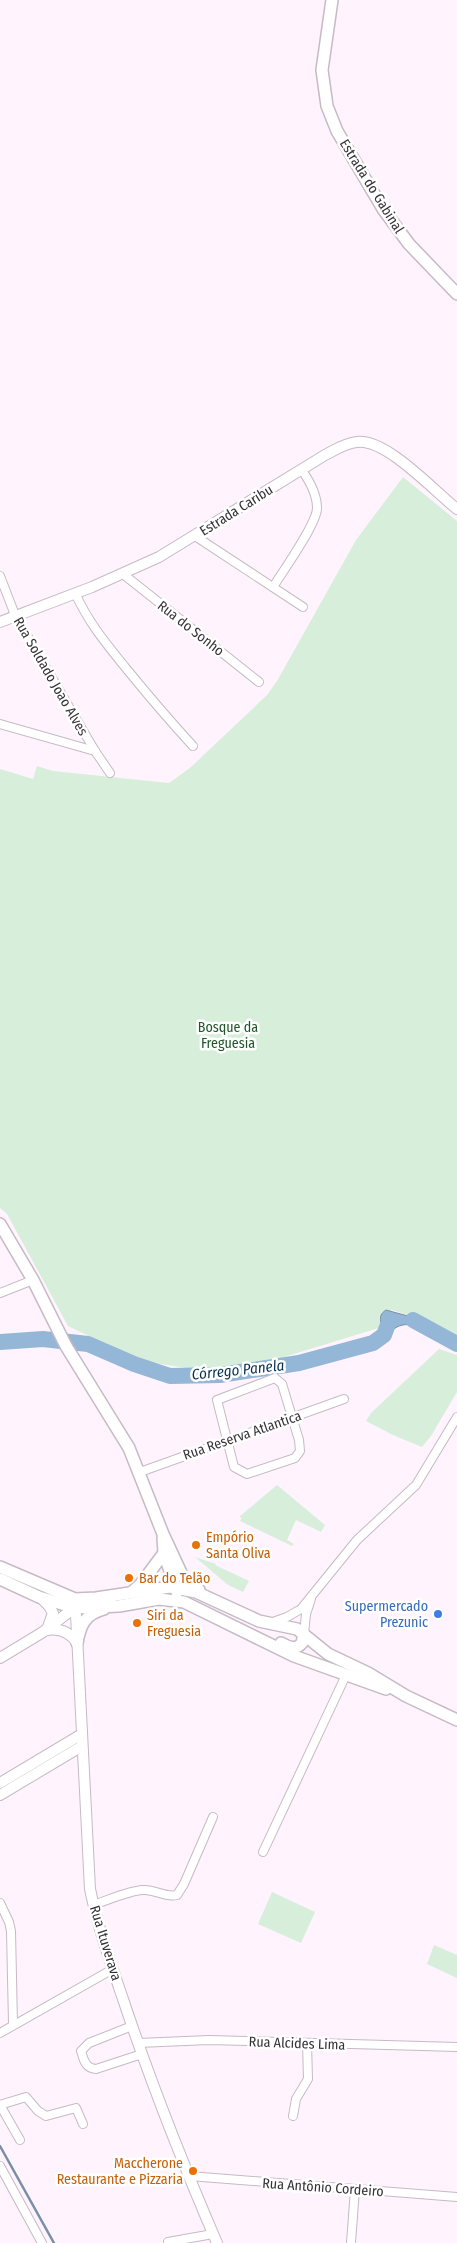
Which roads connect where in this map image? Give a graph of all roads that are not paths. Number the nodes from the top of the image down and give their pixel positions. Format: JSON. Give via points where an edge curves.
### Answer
{"nodes":[{"id":1,"x":332,"y":0,"type":"edge"},
{"id":2,"x":457,"y":294,"type":"edge"},
{"id":3,"x":301,"y":468,"type":"junction"},
{"id":4,"x":457,"y":509,"type":"edge"},
{"id":5,"x":195,"y":536,"type":"junction"},
{"id":6,"x":123,"y":574,"type":"junction"},
{"id":7,"x":0,"y":576,"type":"edge"},
{"id":8,"x":273,"y":587,"type":"junction"},
{"id":9,"x":75,"y":593,"type":"junction"},
{"id":10,"x":303,"y":607,"type":"dead end"},
{"id":11,"x":15,"y":615,"type":"junction"},
{"id":12,"x":0,"y":622,"type":"edge"},
{"id":13,"x":258,"y":682,"type":"dead end"},
{"id":14,"x":0,"y":724,"type":"edge"},
{"id":15,"x":193,"y":746,"type":"dead end"},
{"id":16,"x":95,"y":751,"type":"junction"},
{"id":17,"x":110,"y":773,"type":"dead end"},
{"id":18,"x":0,"y":1224,"type":"edge"},
{"id":19,"x":33,"y":1280,"type":"junction"},
{"id":20,"x":0,"y":1293,"type":"edge"},
{"id":21,"x":344,"y":1399,"type":"dead end"},
{"id":22,"x":293,"y":1417,"type":"junction"},
{"id":23,"x":457,"y":1417,"type":"edge"},
{"id":24,"x":448,"y":1431,"type":"junction"},
{"id":25,"x":457,"y":1435,"type":"edge"},
{"id":26,"x":226,"y":1440,"type":"junction"},
{"id":27,"x":140,"y":1472,"type":"junction"},
{"id":28,"x":163,"y":1534,"type":"junction"},
{"id":29,"x":164,"y":1553,"type":"junction"},
{"id":30,"x":0,"y":1567,"type":"edge"},
{"id":31,"x":0,"y":1579,"type":"edge"},
{"id":32,"x":175,"y":1587,"type":"junction"},
{"id":33,"x":131,"y":1593,"type":"junction"},
{"id":34,"x":312,"y":1595,"type":"junction"},
{"id":35,"x":39,"y":1597,"type":"junction"},
{"id":36,"x":208,"y":1597,"type":"junction"},
{"id":37,"x":71,"y":1603,"type":"junction"},
{"id":38,"x":190,"y":1604,"type":"junction"},
{"id":39,"x":119,"y":1606,"type":"junction"},
{"id":40,"x":265,"y":1623,"type":"junction"},
{"id":41,"x":44,"y":1632,"type":"junction"},
{"id":42,"x":304,"y":1634,"type":"junction"},
{"id":43,"x":253,"y":1636,"type":"junction"},
{"id":44,"x":77,"y":1643,"type":"junction"},
{"id":45,"x":0,"y":1658,"type":"edge"},
{"id":46,"x":346,"y":1675,"type":"junction"},
{"id":47,"x":406,"y":1696,"type":"junction"},
{"id":48,"x":457,"y":1720,"type":"edge"},
{"id":49,"x":82,"y":1734,"type":"junction"},
{"id":50,"x":82,"y":1746,"type":"junction"},
{"id":51,"x":0,"y":1783,"type":"edge"},
{"id":52,"x":0,"y":1795,"type":"edge"},
{"id":53,"x":213,"y":1817,"type":"dead end"},
{"id":54,"x":263,"y":1852,"type":"dead end"},
{"id":55,"x":0,"y":1904,"type":"edge"},
{"id":56,"x":94,"y":1905,"type":"junction"},
{"id":57,"x":113,"y":1969,"type":"junction"},
{"id":58,"x":13,"y":2024,"type":"junction"},
{"id":59,"x":132,"y":2026,"type":"junction"},
{"id":60,"x":0,"y":2033,"type":"edge"},
{"id":61,"x":138,"y":2043,"type":"junction"},
{"id":62,"x":307,"y":2043,"type":"junction"},
{"id":63,"x":457,"y":2047,"type":"edge"},
{"id":64,"x":142,"y":2054,"type":"junction"},
{"id":65,"x":0,"y":2105,"type":"edge"},
{"id":66,"x":293,"y":2116,"type":"dead end"},
{"id":67,"x":83,"y":2124,"type":"dead end"},
{"id":68,"x":20,"y":2140,"type":"dead end"},
{"id":69,"x":0,"y":2168,"type":"edge"},
{"id":70,"x":188,"y":2176,"type":"junction"},
{"id":71,"x":355,"y":2189,"type":"junction"},
{"id":72,"x":457,"y":2197,"type":"edge"},
{"id":73,"x":215,"y":2239,"type":"edge"},
{"id":74,"x":168,"y":2242,"type":"edge"},
{"id":75,"x":42,"y":2243,"type":"edge"},
{"id":76,"x":351,"y":2243,"type":"edge"}],
"edges":[{"from":1,"to":2,"type":"main road","name":"Estrada do Gabinal","via":[[322,70],[327,106],[337,131],[383,209],[409,244]]},
{"from":3,"to":4,"type":"street","name":"Estrada Caribu","via":[[343,446],[358,441],[371,444],[400,460]]},
{"from":3,"to":5,"type":"street","name":"Estrada Caribu"},
{"from":3,"to":8,"type":"street","via":[[316,497],[317,510]]},
{"from":5,"to":6,"type":"street","name":"Estrada Caribu"},
{"from":5,"to":8,"type":"street"},
{"from":6,"to":9,"type":"street","name":"Estrada Caribu"},
{"from":6,"to":13,"type":"street","name":"Rua do Sonho"},
{"from":7,"to":11,"type":"street","name":"Rua Soldado Joao Alves"},
{"from":8,"to":10,"type":"street"},
{"from":9,"to":11,"type":"street","name":"Estrada Caribu"},
{"from":9,"to":15,"type":"street","via":[[96,631]]},
{"from":11,"to":12,"type":"street","name":"Estrada Caribu"},
{"from":11,"to":16,"type":"street","name":"Rua Soldado Joao Alves"},
{"from":14,"to":16,"type":"street"},
{"from":16,"to":17,"type":"street","name":"Rua Soldado Joao Alves"},
{"from":18,"to":19,"type":"main road"},
{"from":19,"to":20,"type":"street"},
{"from":19,"to":27,"type":"main road","via":[[57,1330],[130,1448]]},
{"from":21,"to":22,"type":"street","name":"Rua Reserva Atlantica"},
{"from":22,"to":26,"type":"street","name":"Rua Reserva Atlantica"},
{"from":22,"to":26,"type":"street","via":[[300,1451],[295,1458],[247,1474],[234,1467]]},
{"from":22,"to":26,"type":"street","via":[[282,1384],[275,1378],[219,1397]]},
{"from":23,"to":24,"type":"street"},
{"from":24,"to":25,"type":"street"},
{"from":24,"to":34,"type":"street","via":[[416,1486],[357,1540]]},
{"from":26,"to":27,"type":"street","name":"Rua Reserva Atlantica"},
{"from":27,"to":28,"type":"main road"},
{"from":28,"to":29,"type":"main road"},
{"from":28,"to":36,"type":"main road","via":[[183,1577]]},
{"from":29,"to":32,"type":"main road"},
{"from":29,"to":33,"type":"main road"},
{"from":30,"to":37,"type":"main road"},
{"from":31,"to":35,"type":"main road"},
{"from":32,"to":33,"type":"main road"},
{"from":32,"to":36,"type":"main road"},
{"from":32,"to":38,"type":"main road","via":[[180,1597]]},
{"from":33,"to":37,"type":"main road"},
{"from":34,"to":40,"type":"street","via":[[293,1614]]},
{"from":34,"to":42,"type":"street"},
{"from":35,"to":37,"type":"main road"},
{"from":35,"to":41,"type":"street","via":[[53,1614]]},
{"from":36,"to":40,"type":"main road"},
{"from":37,"to":39,"type":"main road"},
{"from":37,"to":41,"type":"street"},
{"from":37,"to":44,"type":"street","name":"Rua Ituverava"},
{"from":38,"to":39,"type":"main road","via":[[159,1600]]},
{"from":38,"to":43,"type":"main road"},
{"from":39,"to":44,"type":"main road","via":[[96,1611],[87,1617],[79,1628]]},
{"from":40,"to":42,"type":"main road","via":[[292,1627]]},
{"from":41,"to":44,"type":"street","via":[[64,1631]]},
{"from":41,"to":45,"type":"street"},
{"from":42,"to":43,"type":"main road","via":[[302,1643],[293,1648],[268,1637]]},
{"from":42,"to":47,"type":"main road","via":[[328,1654]]},
{"from":43,"to":46,"type":"main road","via":[[294,1656]]},
{"from":44,"to":49,"type":"street","name":"Rua Ituverava"},
{"from":46,"to":47,"type":"main road"},
{"from":46,"to":54,"type":"street"},
{"from":47,"to":48,"type":"main road"},
{"from":49,"to":50,"type":"street","name":"Rua Ituverava"},
{"from":49,"to":51,"type":"street"},
{"from":50,"to":52,"type":"street"},
{"from":50,"to":56,"type":"street","name":"Rua Ituverava","via":[[90,1889]]},
{"from":53,"to":56,"type":"street","via":[[177,1895],[171,1897],[139,1890]]},
{"from":55,"to":58,"type":"street","via":[[11,1931]]},
{"from":56,"to":57,"type":"street","name":"Rua Ituverava"},
{"from":57,"to":58,"type":"street"},
{"from":57,"to":59,"type":"street","name":"Rua Ituverava"},
{"from":58,"to":60,"type":"street"},
{"from":59,"to":61,"type":"street","name":"Rua Ituverava"},
{"from":59,"to":64,"type":"street","via":[[89,2043],[81,2051],[86,2066],[96,2069]]},
{"from":61,"to":62,"type":"street","name":"Rua Alcides Lima","via":[[209,2040]]},
{"from":61,"to":64,"type":"street","name":"Rua Ituverava"},
{"from":62,"to":63,"type":"street","name":"Rua Alcides Lima"},
{"from":62,"to":66,"type":"street","via":[[308,2079],[298,2093]]},
{"from":64,"to":70,"type":"street","name":"Rua Ituverava"},
{"from":65,"to":67,"type":"street","via":[[26,2096],[46,2116],[76,2108]]},
{"from":65,"to":68,"type":"street"},
{"from":69,"to":75,"type":"street"},
{"from":70,"to":71,"type":"street","name":"Rua Antônio Cordeiro"},
{"from":70,"to":73,"type":"street","name":"Rua Ituverava"},
{"from":71,"to":72,"type":"street","name":"Rua Antônio Cordeiro"},
{"from":71,"to":76,"type":"street"},
{"from":73,"to":74,"type":"street"}]}
